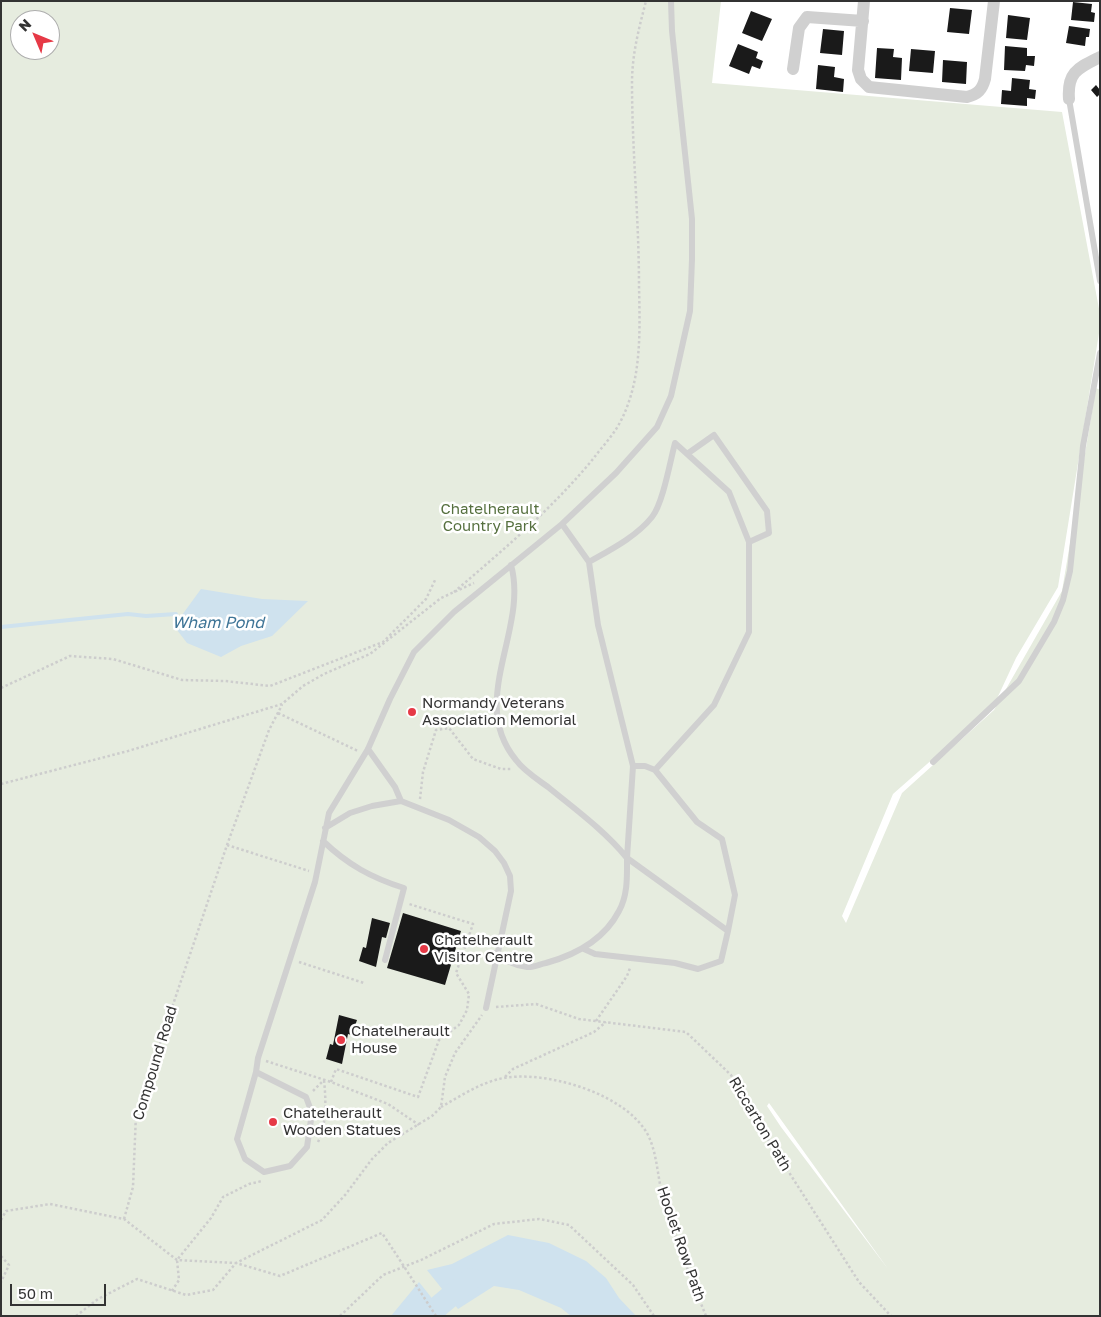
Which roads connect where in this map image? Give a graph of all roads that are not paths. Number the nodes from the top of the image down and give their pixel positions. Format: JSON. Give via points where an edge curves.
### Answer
{"nodes":[{"id":1,"x":671,"y":1,"type":"edge"},
{"id":2,"x":864,"y":1,"type":"edge"},
{"id":3,"x":994,"y":1,"type":"edge"},
{"id":4,"x":863,"y":21,"type":"junction"},
{"id":5,"x":1100,"y":57,"type":"edge"},
{"id":6,"x":794,"y":69,"type":"dead end"},
{"id":7,"x":1069,"y":100,"type":"joint"},
{"id":8,"x":1100,"y":281,"type":"edge"},
{"id":9,"x":1100,"y":353,"type":"edge"},
{"id":10,"x":687,"y":454,"type":"junction"},
{"id":11,"x":562,"y":524,"type":"junction"},
{"id":12,"x":749,"y":542,"type":"junction"},
{"id":13,"x":588,"y":562,"type":"junction"},
{"id":14,"x":511,"y":565,"type":"junction"},
{"id":15,"x":368,"y":750,"type":"junction"},
{"id":16,"x":933,"y":762,"type":"dead end"},
{"id":17,"x":633,"y":766,"type":"junction"},
{"id":18,"x":655,"y":770,"type":"junction"},
{"id":19,"x":401,"y":801,"type":"junction"},
{"id":20,"x":325,"y":828,"type":"junction"},
{"id":21,"x":323,"y":841,"type":"junction"},
{"id":22,"x":627,"y":858,"type":"junction"},
{"id":23,"x":728,"y":931,"type":"junction"},
{"id":24,"x":584,"y":949,"type":"junction"},
{"id":25,"x":496,"y":953,"type":"junction"},
{"id":26,"x":385,"y":960,"type":"dead end"},
{"id":27,"x":486,"y":1008,"type":"road end"},
{"id":28,"x":256,"y":1072,"type":"junction"}],
"edges":[{"from":1,"to":11,"type":"lane","via":[[692,219],[690,311],[681,357],[671,396],[657,427],[616,473]]},
{"from":2,"to":4,"type":"street"},
{"from":3,"to":4,"type":"street","via":[[986,80],[976,95],[967,97],[869,87],[858,70]]},
{"from":4,"to":6,"type":"street","via":[[808,17],[799,28]]},
{"from":5,"to":7,"type":"street","via":[[1072,75],[1068,86]]},
{"from":7,"to":8,"type":"lane"},
{"from":9,"to":16,"type":"lane","via":[[1083,446],[1070,571],[1063,600],[1019,682]]},
{"from":10,"to":12,"type":"lane","via":[[729,492]]},
{"from":10,"to":12,"type":"lane","via":[[714,435],[767,511],[769,533]]},
{"from":10,"to":13,"type":"lane","via":[[674,443],[653,516],[626,540]]},
{"from":11,"to":13,"type":"lane"},
{"from":11,"to":14,"type":"lane"},
{"from":12,"to":18,"type":"lane","via":[[749,632],[714,705]]},
{"from":13,"to":17,"type":"lane","via":[[598,626]]},
{"from":14,"to":15,"type":"lane","via":[[454,612],[414,652]]},
{"from":14,"to":22,"type":"lane","via":[[515,579],[514,598],[497,682],[497,718],[504,741],[516,761],[611,838]]},
{"from":15,"to":19,"type":"lane","via":[[396,787]]},
{"from":15,"to":20,"type":"lane","via":[[329,813]]},
{"from":17,"to":18,"type":"lane"},
{"from":17,"to":22,"type":"lane"},
{"from":18,"to":23,"type":"lane","via":[[697,822],[722,839],[735,895]]},
{"from":19,"to":20,"type":"lane","via":[[350,813]]},
{"from":19,"to":25,"type":"lane","via":[[462,826],[495,851],[504,863],[510,876],[511,891]]},
{"from":20,"to":21,"type":"lane"},
{"from":21,"to":26,"type":"lane","via":[[342,860],[376,879],[404,888]]},
{"from":21,"to":28,"type":"lane","via":[[315,882]]},
{"from":22,"to":23,"type":"lane"},
{"from":22,"to":24,"type":"lane","via":[[626,889],[619,911]]},
{"from":23,"to":24,"type":"lane","via":[[721,961],[698,969],[595,954]]},
{"from":24,"to":25,"type":"lane","via":[[529,968],[510,963]]},
{"from":25,"to":27,"type":"lane"},
{"from":28,"to":28,"type":"lane","via":[[237,1139],[245,1160],[264,1172],[290,1166],[307,1147],[312,1113],[306,1098]]}]}
